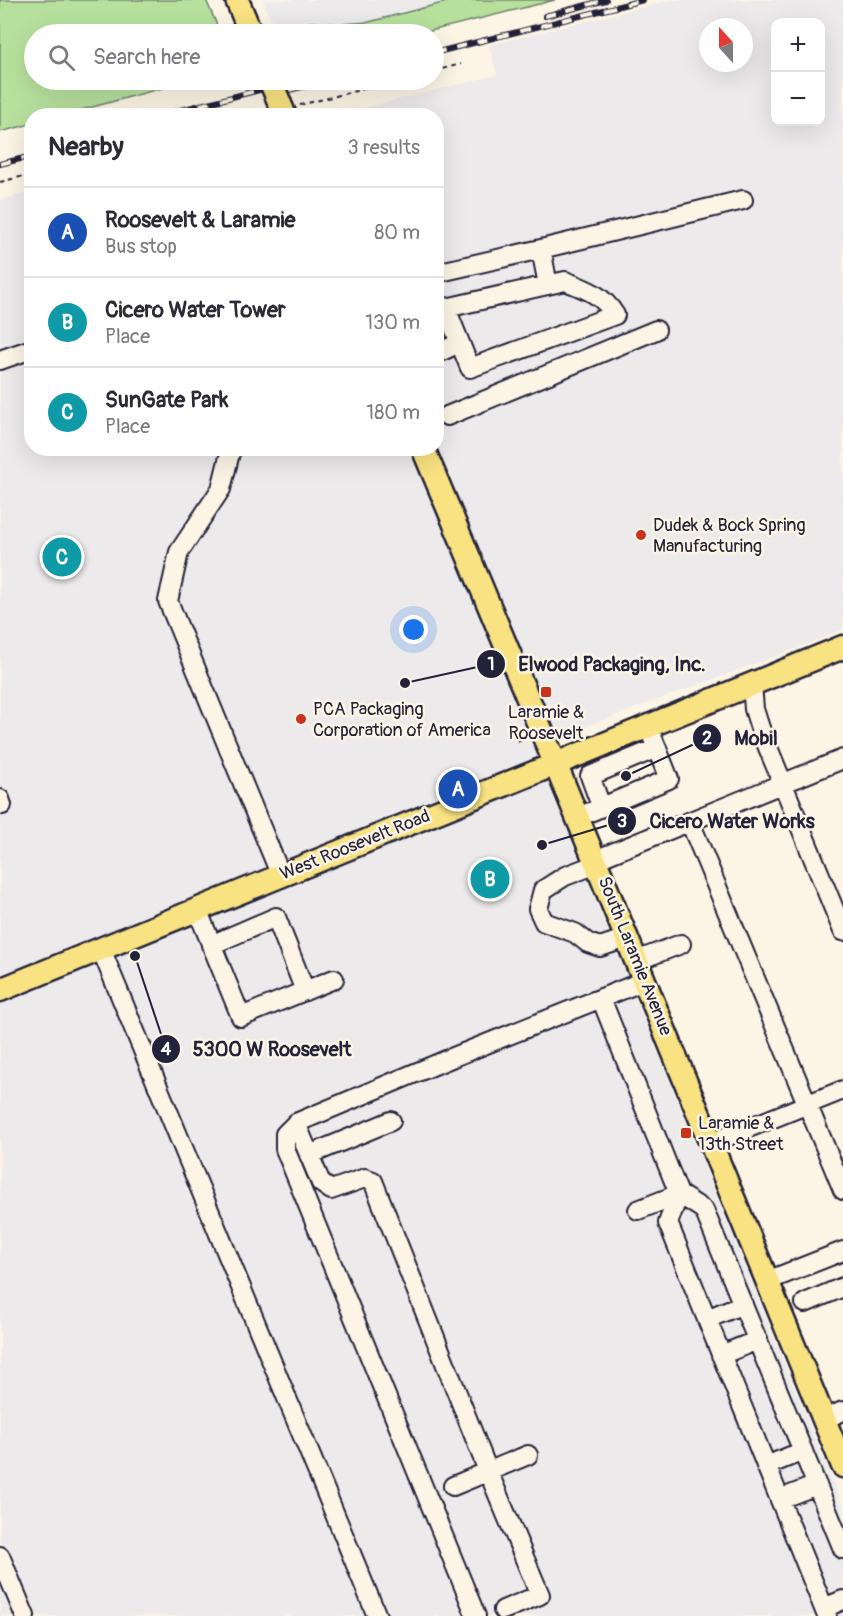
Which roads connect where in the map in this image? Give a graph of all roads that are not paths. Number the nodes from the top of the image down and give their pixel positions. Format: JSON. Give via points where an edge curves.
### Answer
{"nodes":[{"id":1,"x":237,"y":0,"type":"edge"},
{"id":2,"x":247,"y":24,"type":"edge"},
{"id":3,"x":275,"y":90,"type":"edge"},
{"id":4,"x":283,"y":108,"type":"edge"},
{"id":5,"x":743,"y":200,"type":"dead end"},
{"id":6,"x":541,"y":249,"type":"junction"},
{"id":7,"x":444,"y":271,"type":"edge"},
{"id":8,"x":548,"y":285,"type":"junction"},
{"id":9,"x":656,"y":330,"type":"dead end"},
{"id":10,"x":459,"y":343,"type":"junction"},
{"id":11,"x":444,"y":350,"type":"edge"},
{"id":12,"x":24,"y":352,"type":"edge"},
{"id":13,"x":0,"y":360,"type":"edge"},
{"id":14,"x":447,"y":416,"type":"dead end"},
{"id":15,"x":229,"y":456,"type":"edge"},
{"id":16,"x":426,"y":456,"type":"edge"},
{"id":17,"x":843,"y":647,"type":"edge"},
{"id":18,"x":752,"y":684,"type":"junction"},
{"id":19,"x":648,"y":726,"type":"junction"},
{"id":20,"x":657,"y":748,"type":"junction"},
{"id":21,"x":843,"y":759,"type":"edge"},
{"id":22,"x":555,"y":763,"type":"junction"},
{"id":23,"x":783,"y":784,"type":"junction"},
{"id":24,"x":601,"y":807,"type":"junction"},
{"id":25,"x":578,"y":817,"type":"junction"},
{"id":26,"x":690,"y":822,"type":"junction"},
{"id":27,"x":596,"y":862,"type":"junction"},
{"id":28,"x":281,"y":876,"type":"junction"},
{"id":29,"x":197,"y":909,"type":"junction"},
{"id":30,"x":843,"y":931,"type":"edge"},
{"id":31,"x":627,"y":938,"type":"junction"},
{"id":32,"x":681,"y":944,"type":"dead end"},
{"id":33,"x":211,"y":945,"type":"junction"},
{"id":34,"x":101,"y":949,"type":"junction"},
{"id":35,"x":640,"y":971,"type":"junction"},
{"id":36,"x":334,"y":980,"type":"dead end"},
{"id":37,"x":0,"y":990,"type":"edge"},
{"id":38,"x":305,"y":991,"type":"junction"},
{"id":39,"x":601,"y":998,"type":"junction"},
{"id":40,"x":843,"y":1090,"type":"edge"},
{"id":41,"x":808,"y":1104,"type":"junction"},
{"id":42,"x":391,"y":1121,"type":"dead end"},
{"id":43,"x":296,"y":1124,"type":"junction"},
{"id":44,"x":711,"y":1143,"type":"junction"},
{"id":45,"x":309,"y":1155,"type":"junction"},
{"id":46,"x":843,"y":1190,"type":"edge"},
{"id":47,"x":679,"y":1194,"type":"junction"},
{"id":48,"x":638,"y":1210,"type":"dead end"},
{"id":49,"x":843,"y":1251,"type":"edge"},
{"id":50,"x":767,"y":1281,"type":"junction"},
{"id":51,"x":843,"y":1287,"type":"edge"},
{"id":52,"x":805,"y":1303,"type":"dead end"},
{"id":53,"x":743,"y":1304,"type":"junction"},
{"id":54,"x":707,"y":1319,"type":"junction"},
{"id":55,"x":758,"y":1340,"type":"junction"},
{"id":56,"x":721,"y":1355,"type":"junction"},
{"id":57,"x":834,"y":1415,"type":"edge"},
{"id":58,"x":803,"y":1450,"type":"junction"},
{"id":59,"x":528,"y":1455,"type":"dead end"},
{"id":60,"x":766,"y":1466,"type":"junction"},
{"id":61,"x":843,"y":1466,"type":"edge"},
{"id":62,"x":488,"y":1471,"type":"junction"},
{"id":63,"x":817,"y":1485,"type":"junction"},
{"id":64,"x":453,"y":1486,"type":"dead end"},
{"id":65,"x":780,"y":1499,"type":"junction"},
{"id":66,"x":843,"y":1549,"type":"edge"},
{"id":67,"x":0,"y":1556,"type":"edge"},
{"id":68,"x":843,"y":1600,"type":"edge"},
{"id":69,"x":503,"y":1610,"type":"dead end"},
{"id":70,"x":825,"y":1612,"type":"edge"},
{"id":71,"x":24,"y":1616,"type":"edge"},
{"id":72,"x":377,"y":1616,"type":"edge"},
{"id":73,"x":476,"y":1616,"type":"edge"}],
"edges":[{"from":1,"to":2,"type":"main road"},
{"from":3,"to":4,"type":"main road","bridge":true},
{"from":5,"to":6,"type":"street"},
{"from":6,"to":7,"type":"street"},
{"from":6,"to":8,"type":"street"},
{"from":8,"to":10,"type":"street","via":[[446,308]]},
{"from":8,"to":10,"type":"street","via":[[565,281],[585,288],[608,303],[615,315],[471,368]]},
{"from":9,"to":14,"type":"street"},
{"from":10,"to":11,"type":"street"},
{"from":12,"to":13,"type":"street"},
{"from":15,"to":28,"type":"street","via":[[221,489],[179,552],[168,601]]},
{"from":16,"to":22,"type":"main road","name":"South Laramie Avenue"},
{"from":17,"to":18,"type":"main road","name":"West Roosevelt Road"},
{"from":18,"to":19,"type":"main road","name":"West Roosevelt Road"},
{"from":18,"to":23,"type":"street","via":[[754,709]]},
{"from":19,"to":20,"type":"street"},
{"from":19,"to":22,"type":"main road","name":"West Roosevelt Road"},
{"from":20,"to":24,"type":"street","via":[[590,776]]},
{"from":20,"to":24,"type":"street","via":[[669,779]]},
{"from":21,"to":23,"type":"street"},
{"from":22,"to":25,"type":"main road","name":"South Laramie Avenue"},
{"from":22,"to":28,"type":"main road","name":"West Roosevelt Road"},
{"from":23,"to":26,"type":"street"},
{"from":23,"to":30,"type":"street"},
{"from":24,"to":25,"type":"street"},
{"from":25,"to":27,"type":"main road","name":"South Laramie Avenue"},
{"from":26,"to":27,"type":"street"},
{"from":26,"to":41,"type":"street"},
{"from":27,"to":31,"type":"main road","name":"South Laramie Avenue"},
{"from":27,"to":31,"type":"street","via":[[543,890],[538,909],[544,922],[588,943],[600,946]]},
{"from":28,"to":29,"type":"main road","name":"West Roosevelt Road"},
{"from":29,"to":33,"type":"street"},
{"from":29,"to":34,"type":"main road","name":"West Roosevelt Road"},
{"from":31,"to":35,"type":"main road","name":"South Laramie Avenue"},
{"from":32,"to":35,"type":"street"},
{"from":33,"to":38,"type":"street","via":[[241,1017]]},
{"from":33,"to":38,"type":"street","via":[[276,917]]},
{"from":34,"to":37,"type":"main road","name":"West Roosevelt Road"},
{"from":34,"to":72,"type":"street"},
{"from":35,"to":39,"type":"street"},
{"from":35,"to":44,"type":"main road","name":"South Laramie Avenue"},
{"from":36,"to":38,"type":"street"},
{"from":39,"to":43,"type":"street"},
{"from":39,"to":47,"type":"street"},
{"from":40,"to":41,"type":"street"},
{"from":41,"to":44,"type":"street"},
{"from":41,"to":46,"type":"street"},
{"from":42,"to":45,"type":"street"},
{"from":43,"to":45,"type":"street"},
{"from":43,"to":73,"type":"street","via":[[285,1134],[285,1149]]},
{"from":44,"to":50,"type":"main road","name":"South Laramie Avenue"},
{"from":45,"to":62,"type":"street","via":[[321,1183],[331,1190],[365,1178],[373,1181]]},
{"from":47,"to":48,"type":"street"},
{"from":47,"to":53,"type":"street","via":[[704,1210]]},
{"from":47,"to":54,"type":"street","via":[[668,1223]]},
{"from":49,"to":50,"type":"street"},
{"from":50,"to":57,"type":"main road","name":"South Laramie Avenue"},
{"from":51,"to":52,"type":"street"},
{"from":53,"to":54,"type":"street"},
{"from":53,"to":55,"type":"street"},
{"from":54,"to":56,"type":"street"},
{"from":55,"to":56,"type":"street"},
{"from":55,"to":58,"type":"street"},
{"from":56,"to":60,"type":"street"},
{"from":57,"to":61,"type":"main road","name":"South Laramie Avenue"},
{"from":58,"to":60,"type":"street"},
{"from":58,"to":63,"type":"street"},
{"from":59,"to":62,"type":"street"},
{"from":60,"to":65,"type":"street"},
{"from":62,"to":64,"type":"street"},
{"from":62,"to":69,"type":"street","via":[[540,1595]]},
{"from":63,"to":65,"type":"street"},
{"from":63,"to":66,"type":"street"},
{"from":65,"to":70,"type":"street"},
{"from":67,"to":71,"type":"street"},
{"from":68,"to":70,"type":"street"}]}
